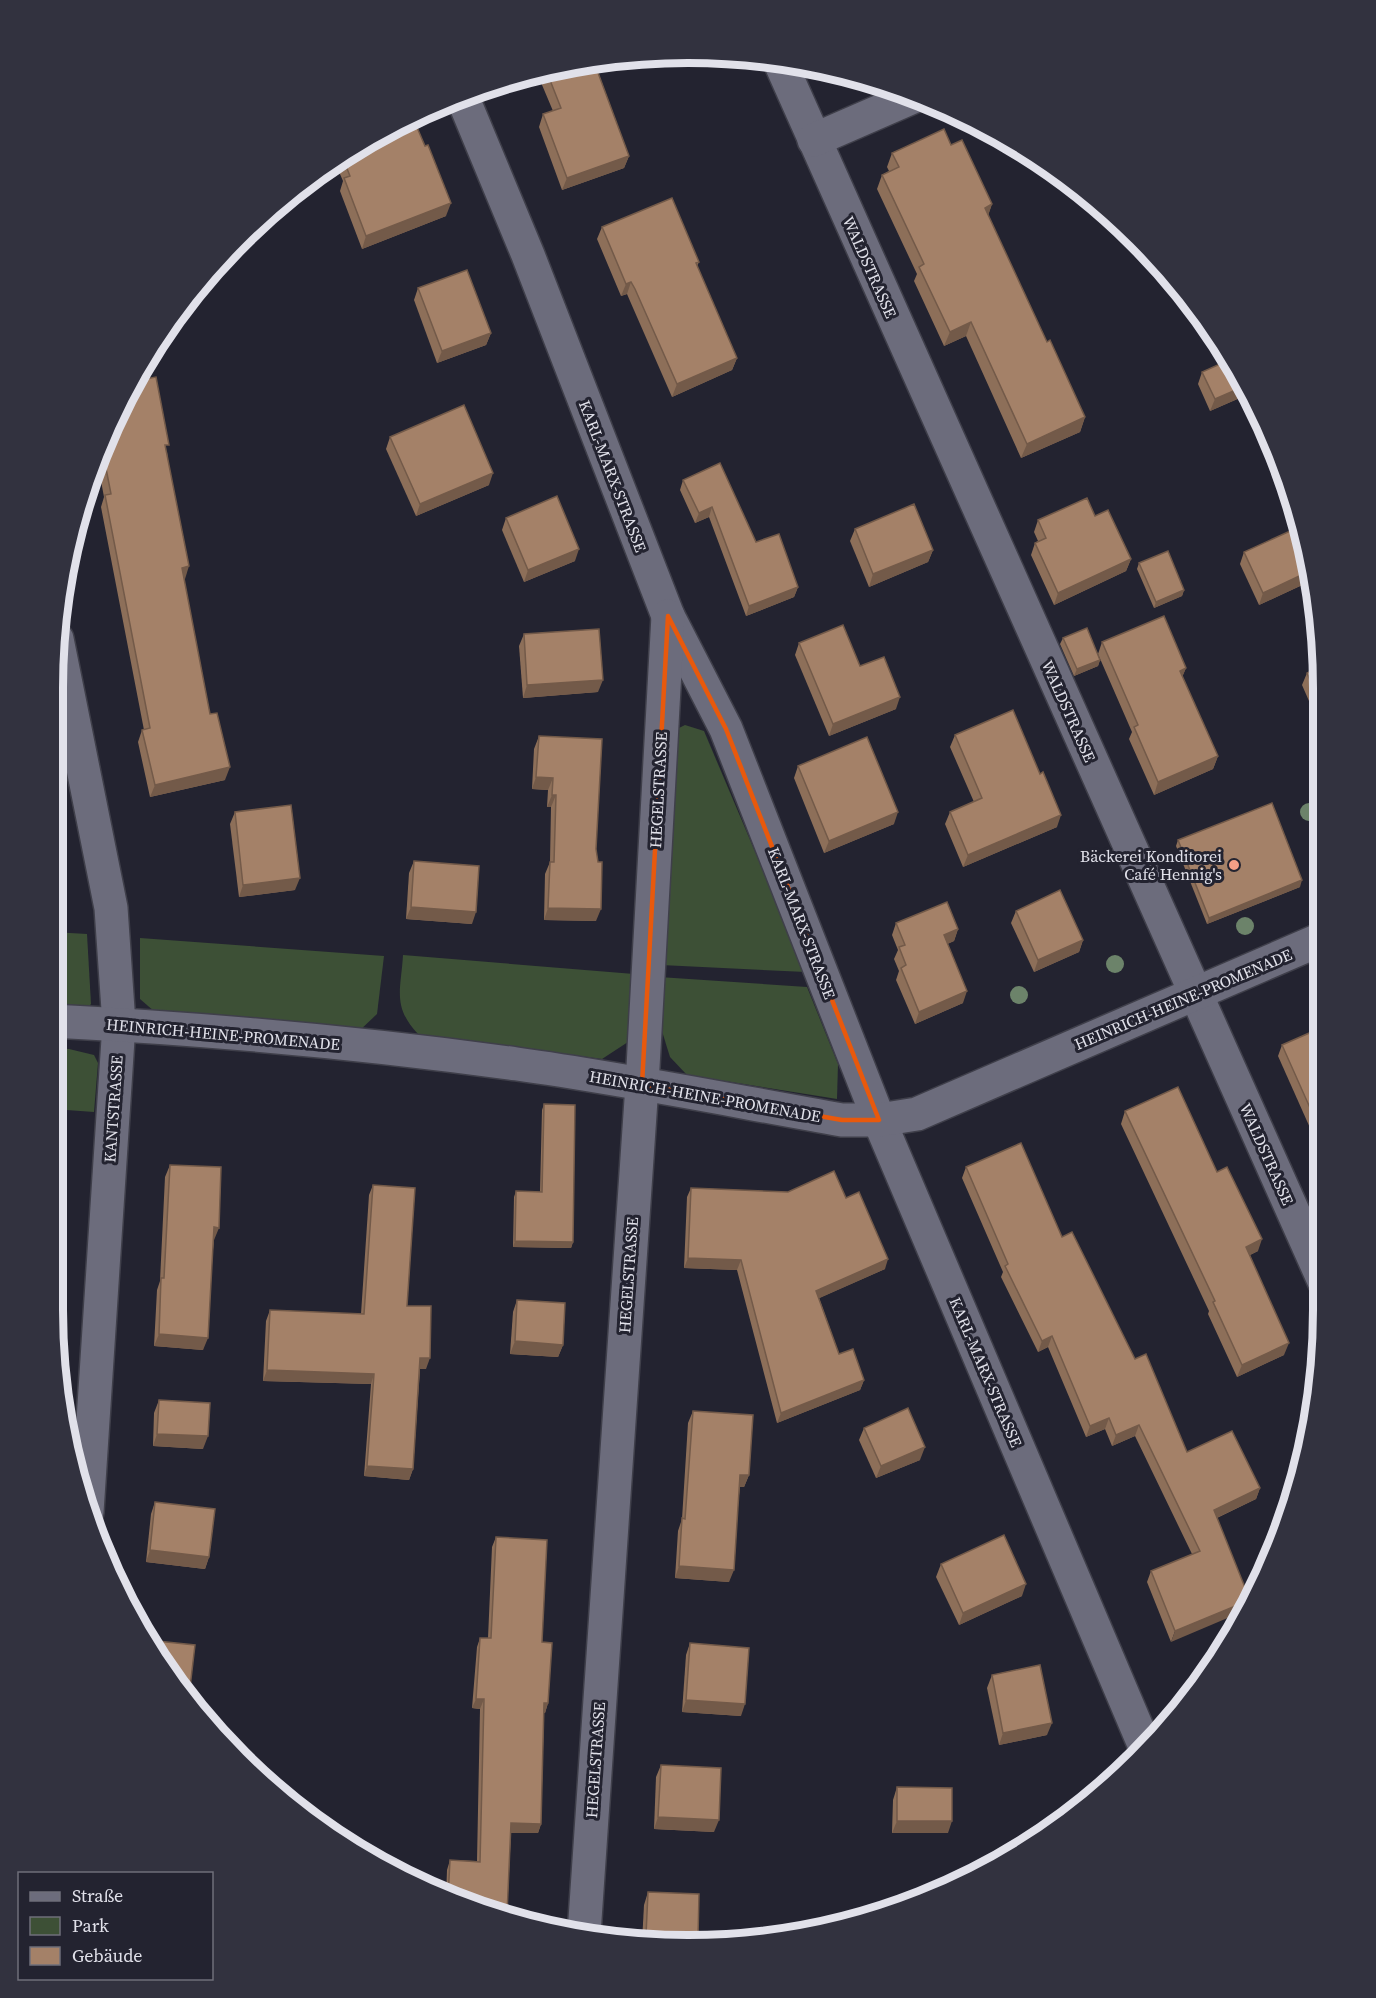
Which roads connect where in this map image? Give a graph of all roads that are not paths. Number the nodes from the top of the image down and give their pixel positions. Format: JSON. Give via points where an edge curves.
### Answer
{"nodes":[{"id":1,"x":784,"y":70,"type":"edge"},
{"id":2,"x":903,"y":101,"type":"edge"},
{"id":3,"x":465,"y":104,"type":"edge"},
{"id":4,"x":814,"y":140,"type":"junction"},
{"id":5,"x":668,"y":616,"type":"junction"},
{"id":6,"x":63,"y":671,"type":"edge"},
{"id":7,"x":1313,"y":942,"type":"edge"},
{"id":8,"x":1195,"y":994,"type":"junction"},
{"id":9,"x":63,"y":1021,"type":"edge"},
{"id":10,"x":119,"y":1024,"type":"junction"},
{"id":11,"x":642,"y":1084,"type":"junction"},
{"id":12,"x":879,"y":1120,"type":"junction"},
{"id":13,"x":1313,"y":1259,"type":"edge"},
{"id":14,"x":89,"y":1487,"type":"edge"},
{"id":15,"x":1142,"y":1739,"type":"edge"},
{"id":16,"x":585,"y":1926,"type":"edge"}],
"edges":[{"from":1,"to":4,"type":"street","name":"WALDSTRASSE"},
{"from":2,"to":4,"type":"street"},
{"from":3,"to":5,"type":"street","name":"KARL-MARX-STRASSE"},
{"from":4,"to":8,"type":"street","name":"WALDSTRASSE"},
{"from":5,"to":11,"type":"street","name":"HEGELSTRASSE"},
{"from":5,"to":12,"type":"street","name":"KARL-MARX-STRASSE","via":[[726,729]]},
{"from":6,"to":10,"type":"street","name":"KANTSTRASSE","via":[[111,908]]},
{"from":7,"to":8,"type":"street","name":"HEINRICH-HEINE-PROMENADE"},
{"from":8,"to":12,"type":"street","name":"HEINRICH-HEINE-PROMENADE","via":[[917,1114]]},
{"from":8,"to":13,"type":"street","name":"WALDSTRASSE"},
{"from":9,"to":10,"type":"street","name":"HEINRICH-HEINE-PROMENADE"},
{"from":10,"to":11,"type":"street","name":"HEINRICH-HEINE-PROMENADE","via":[[399,1050]]},
{"from":10,"to":14,"type":"street","name":"KANTSTRASSE"},
{"from":11,"to":12,"type":"street","name":"HEINRICH-HEINE-PROMENADE","via":[[842,1120]]},
{"from":11,"to":16,"type":"street","name":"HEGELSTRASSE"},
{"from":12,"to":15,"type":"street","name":"KARL-MARX-STRASSE"}]}
